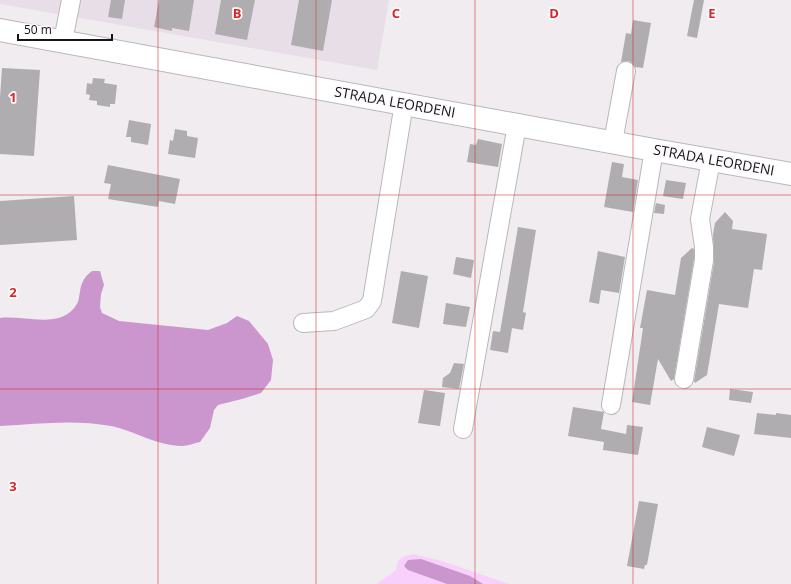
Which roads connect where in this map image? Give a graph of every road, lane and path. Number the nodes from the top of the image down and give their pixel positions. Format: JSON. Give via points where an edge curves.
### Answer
{"nodes":[{"id":1,"x":71,"y":0,"type":"edge"},
{"id":2,"x":0,"y":30,"type":"edge"},
{"id":3,"x":63,"y":41,"type":"junction"},
{"id":4,"x":626,"y":71,"type":"dead end"},
{"id":5,"x":404,"y":103,"type":"junction"},
{"id":6,"x":517,"y":125,"type":"junction"},
{"id":7,"x":613,"y":142,"type":"junction"},
{"id":8,"x":654,"y":150,"type":"junction"},
{"id":9,"x":711,"y":160,"type":"junction"},
{"id":10,"x":791,"y":174,"type":"edge"},
{"id":11,"x":304,"y":323,"type":"dead end"},
{"id":12,"x":684,"y":379,"type":"dead end"},
{"id":13,"x":610,"y":405,"type":"dead end"},
{"id":14,"x":463,"y":429,"type":"dead end"}],
"edges":[{"from":1,"to":3,"type":"street"},
{"from":2,"to":3,"type":"main road","name":"STRADA LEORDENI"},
{"from":3,"to":5,"type":"main road","name":"STRADA LEORDENI"},
{"from":4,"to":7,"type":"street"},
{"from":5,"to":6,"type":"main road","name":"STRADA LEORDENI"},
{"from":5,"to":11,"type":"street","via":[[372,301],[366,309],[334,321]]},
{"from":6,"to":7,"type":"main road","name":"STRADA LEORDENI"},
{"from":6,"to":14,"type":"street"},
{"from":7,"to":8,"type":"main road","name":"STRADA LEORDENI"},
{"from":8,"to":9,"type":"main road","name":"STRADA LEORDENI"},
{"from":8,"to":13,"type":"street"},
{"from":9,"to":10,"type":"main road","name":"STRADA LEORDENI"},
{"from":9,"to":12,"type":"street","via":[[700,219],[704,260]]}]}
